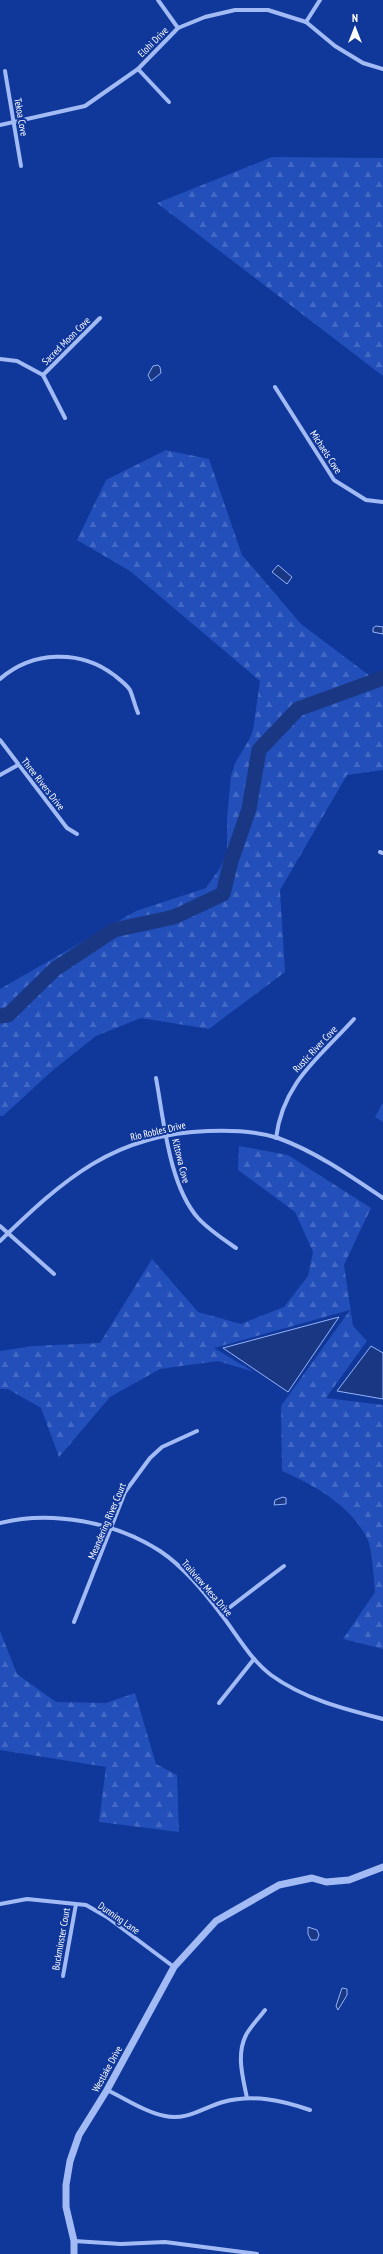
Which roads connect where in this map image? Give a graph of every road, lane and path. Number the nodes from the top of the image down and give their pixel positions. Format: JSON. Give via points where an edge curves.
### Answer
{"nodes":[{"id":1,"x":158,"y":0,"type":"edge"},
{"id":2,"x":320,"y":0,"type":"edge"},
{"id":3,"x":306,"y":22,"type":"junction"},
{"id":4,"x":178,"y":28,"type":"junction"},
{"id":5,"x":138,"y":69,"type":"junction"},
{"id":6,"x":383,"y":69,"type":"edge"},
{"id":7,"x":5,"y":71,"type":"dead end"},
{"id":8,"x":168,"y":102,"type":"dead end"},
{"id":9,"x":14,"y":122,"type":"junction"},
{"id":10,"x":0,"y":125,"type":"edge"},
{"id":11,"x":21,"y":166,"type":"dead end"},
{"id":12,"x":100,"y":318,"type":"dead end"},
{"id":13,"x":0,"y":359,"type":"edge"},
{"id":14,"x":43,"y":375,"type":"junction"},
{"id":15,"x":275,"y":387,"type":"dead end"},
{"id":16,"x":65,"y":418,"type":"dead end"},
{"id":17,"x":383,"y":502,"type":"edge"},
{"id":18,"x":0,"y":679,"type":"edge"},
{"id":19,"x":138,"y":714,"type":"dead end"},
{"id":20,"x":0,"y":740,"type":"edge"},
{"id":21,"x":18,"y":765,"type":"junction"},
{"id":22,"x":0,"y":775,"type":"edge"},
{"id":23,"x":77,"y":834,"type":"dead end"},
{"id":24,"x":354,"y":1019,"type":"dead end"},
{"id":25,"x":156,"y":1078,"type":"dead end"},
{"id":26,"x":167,"y":1135,"type":"junction"},
{"id":27,"x":276,"y":1138,"type":"junction"},
{"id":28,"x":383,"y":1198,"type":"edge"},
{"id":29,"x":0,"y":1226,"type":"edge"},
{"id":30,"x":9,"y":1233,"type":"junction"},
{"id":31,"x":0,"y":1241,"type":"edge"},
{"id":32,"x":236,"y":1248,"type":"dead end"},
{"id":33,"x":54,"y":1274,"type":"dead end"},
{"id":34,"x":197,"y":1431,"type":"dead end"},
{"id":35,"x":0,"y":1524,"type":"edge"},
{"id":36,"x":110,"y":1529,"type":"junction"},
{"id":37,"x":284,"y":1566,"type":"dead end"},
{"id":38,"x":221,"y":1614,"type":"junction"},
{"id":39,"x":74,"y":1622,"type":"dead end"},
{"id":40,"x":254,"y":1659,"type":"junction"},
{"id":41,"x":219,"y":1703,"type":"dead end"},
{"id":42,"x":383,"y":1719,"type":"edge"},
{"id":43,"x":383,"y":1867,"type":"edge"},
{"id":44,"x":0,"y":1904,"type":"edge"},
{"id":45,"x":76,"y":1904,"type":"junction"},
{"id":46,"x":174,"y":1967,"type":"junction"},
{"id":47,"x":63,"y":1976,"type":"dead end"},
{"id":48,"x":265,"y":2010,"type":"dead end"},
{"id":49,"x":107,"y":2090,"type":"junction"},
{"id":50,"x":247,"y":2098,"type":"junction"},
{"id":51,"x":310,"y":2110,"type":"dead end"},
{"id":52,"x":74,"y":2241,"type":"junction"},
{"id":53,"x":74,"y":2254,"type":"edge"},
{"id":54,"x":257,"y":2254,"type":"edge"}],
"edges":[{"from":1,"to":4,"type":"street"},
{"from":2,"to":3,"type":"street"},
{"from":3,"to":4,"type":"street","name":"Elohi Drive","via":[[268,10],[235,10],[205,17]]},
{"from":3,"to":6,"type":"street","name":"Elohi Drive","via":[[335,46],[362,63]]},
{"from":4,"to":5,"type":"street","name":"Elohi Drive"},
{"from":5,"to":8,"type":"street"},
{"from":5,"to":9,"type":"street","name":"Elohi Drive","via":[[84,106]]},
{"from":7,"to":9,"type":"street","name":"Tekoa Cove"},
{"from":9,"to":10,"type":"street","name":"Elohi Drive"},
{"from":9,"to":11,"type":"street","name":"Tekoa Cove"},
{"from":12,"to":14,"type":"street","name":"Sacred Moon Cove"},
{"from":13,"to":14,"type":"street","via":[[17,362]]},
{"from":14,"to":16,"type":"street"},
{"from":15,"to":17,"type":"street","name":"Michaels Cove","via":[[334,480],[366,500]]},
{"from":18,"to":19,"type":"street","via":[[22,664],[38,659],[74,657],[107,670],[117,678],[129,689]]},
{"from":20,"to":21,"type":"street","name":"Three Rivers Drive"},
{"from":21,"to":22,"type":"street"},
{"from":21,"to":23,"type":"street","name":"Three Rivers Drive","via":[[67,828]]},
{"from":24,"to":27,"type":"street","name":"Rustic River Cove","via":[[293,1085],[281,1110]]},
{"from":25,"to":26,"type":"street","name":"Kittowa Cove"},
{"from":26,"to":27,"type":"street","name":"Rio Robles Drive","via":[[221,1130],[249,1132]]},
{"from":26,"to":30,"type":"street","name":"Rio Robles Drive","via":[[123,1148],[83,1168],[51,1192]]},
{"from":26,"to":32,"type":"street","name":"Kittowa Cove","via":[[176,1178],[190,1207],[209,1228]]},
{"from":27,"to":28,"type":"street","name":"Rio Robles Drive","via":[[326,1161]]},
{"from":29,"to":30,"type":"street"},
{"from":30,"to":31,"type":"street","name":"Rio Robles Drive"},
{"from":30,"to":33,"type":"street"},
{"from":34,"to":36,"type":"street","name":"Meandering River Court","via":[[162,1447],[150,1458],[125,1492]]},
{"from":35,"to":36,"type":"street","name":"Trailview Mesa Drive","via":[[28,1518],[51,1517],[76,1520]]},
{"from":36,"to":38,"type":"street","name":"Trailview Mesa Drive","via":[[161,1551],[189,1576]]},
{"from":36,"to":39,"type":"street","name":"Meandering River Court"},
{"from":37,"to":38,"type":"street"},
{"from":38,"to":40,"type":"street","name":"Trailview Mesa Drive"},
{"from":40,"to":41,"type":"street"},
{"from":40,"to":42,"type":"street","name":"Trailview Mesa Drive","via":[[270,1675],[311,1697],[337,1708]]},
{"from":43,"to":46,"type":"street","name":"Westlake Drive","via":[[349,1880],[326,1882],[312,1878],[279,1885],[216,1921]]},
{"from":44,"to":45,"type":"street","name":"Dunning Lane","via":[[27,1899]]},
{"from":45,"to":46,"type":"street","name":"Dunning Lane","via":[[86,1905],[107,1918]]},
{"from":45,"to":47,"type":"street","name":"Buckminster Court"},
{"from":46,"to":49,"type":"street","name":"Westlake Drive"},
{"from":48,"to":50,"type":"street","via":[[246,2035],[242,2052],[241,2072]]},
{"from":49,"to":50,"type":"street","via":[[138,2106],[166,2116],[186,2116],[223,2102]]},
{"from":49,"to":52,"type":"street","name":"Westlake Drive","via":[[79,2135],[70,2161],[66,2207]]},
{"from":50,"to":51,"type":"street","via":[[287,2102]]},
{"from":52,"to":53,"type":"street","name":"Westlake Drive"},
{"from":52,"to":54,"type":"street","via":[[121,2244],[165,2242]]}]}
